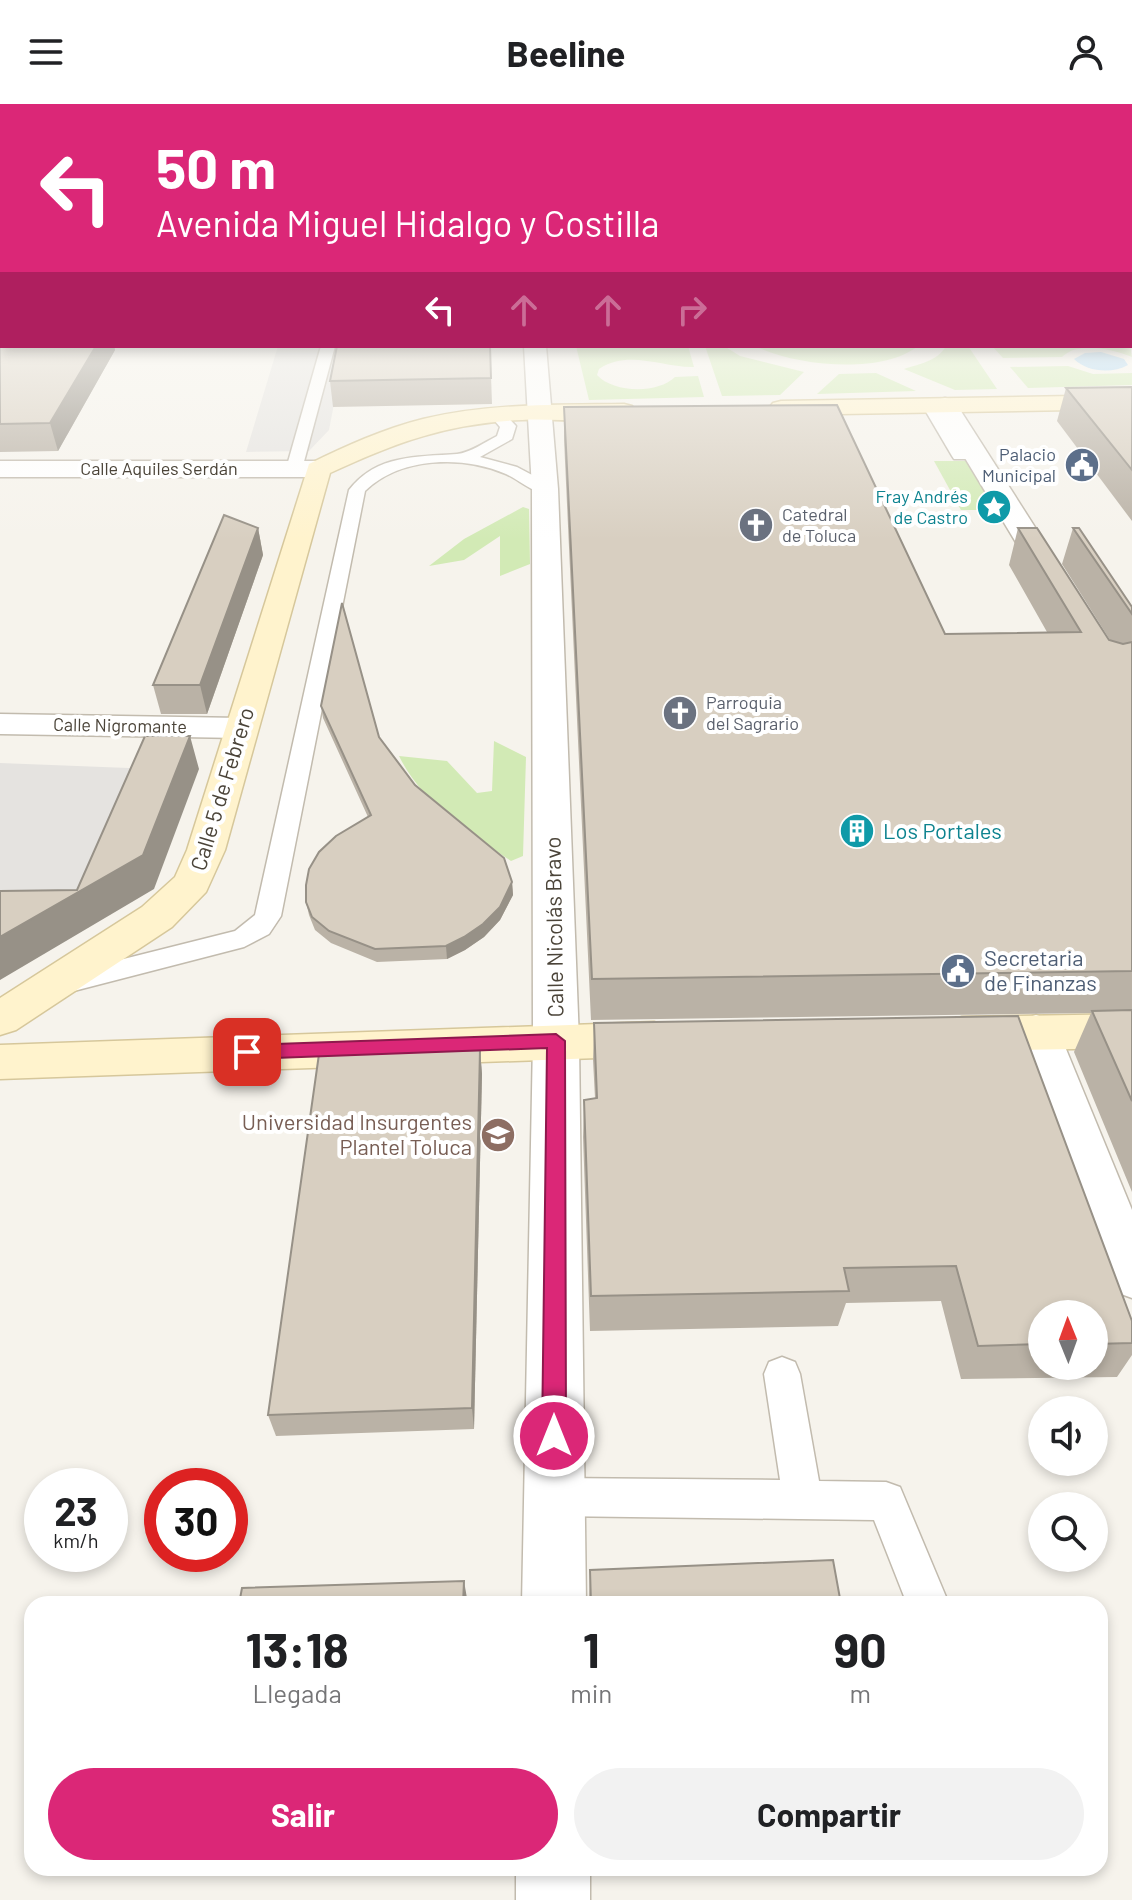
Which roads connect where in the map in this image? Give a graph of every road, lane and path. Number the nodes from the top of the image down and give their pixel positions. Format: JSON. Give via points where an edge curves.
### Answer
{"nodes":[{"id":1,"x":323,"y":373,"type":"edge"},
{"id":2,"x":528,"y":373,"type":"edge"},
{"id":3,"x":1132,"y":402,"type":"edge"},
{"id":4,"x":937,"y":405,"type":"junction"},
{"id":5,"x":750,"y":409,"type":"edge"},
{"id":6,"x":642,"y":411,"type":"edge"},
{"id":7,"x":518,"y":414,"type":"junction"},
{"id":8,"x":960,"y":456,"type":"dead end"},
{"id":9,"x":463,"y":459,"type":"junction"},
{"id":10,"x":0,"y":469,"type":"edge"},
{"id":11,"x":306,"y":469,"type":"junction"},
{"id":12,"x":545,"y":489,"type":"junction"},
{"id":13,"x":1071,"y":608,"type":"edge"},
{"id":14,"x":0,"y":724,"type":"edge"},
{"id":15,"x":241,"y":728,"type":"junction"},
{"id":16,"x":57,"y":985,"type":"junction"},
{"id":17,"x":0,"y":1019,"type":"edge"},
{"id":18,"x":1132,"y":1031,"type":"edge"},
{"id":19,"x":1036,"y":1032,"type":"junction"},
{"id":20,"x":924,"y":1034,"type":"edge"},
{"id":21,"x":700,"y":1038,"type":"edge"},
{"id":22,"x":556,"y":1041,"type":"junction"},
{"id":23,"x":0,"y":1062,"type":"edge"},
{"id":24,"x":1132,"y":1275,"type":"edge"},
{"id":25,"x":782,"y":1374,"type":"dead end"},
{"id":26,"x":554,"y":1497,"type":"junction"},
{"id":27,"x":803,"y":1500,"type":"junction"},
{"id":28,"x":554,"y":1596,"type":"edge"},
{"id":29,"x":925,"y":1596,"type":"edge"},
{"id":30,"x":553,"y":1876,"type":"edge"},
{"id":31,"x":553,"y":1900,"type":"edge"}],
"edges":[{"from":1,"to":11,"type":"lane"},
{"from":2,"to":7,"type":"street","name":"Calle Nicolás Bravo"},
{"from":3,"to":4,"type":"main road"},
{"from":4,"to":5,"type":"main road"},
{"from":4,"to":8,"type":"lane"},
{"from":4,"to":13,"type":"street"},
{"from":6,"to":7,"type":"main road"},
{"from":7,"to":9,"type":"lane","via":[[504,439]]},
{"from":7,"to":11,"type":"main road","via":[[445,421]]},
{"from":7,"to":12,"type":"street","name":"Calle Nicolás Bravo"},
{"from":9,"to":12,"type":"lane","via":[[508,469]]},
{"from":9,"to":16,"type":"lane","via":[[390,468],[357,490],[268,916],[260,928],[222,945]]},
{"from":10,"to":11,"type":"street","name":"Calle Aquiles Serdán"},
{"from":11,"to":15,"type":"main road","name":"Calle 5 de Febrero"},
{"from":12,"to":22,"type":"street","name":"Calle Nicolás Bravo"},
{"from":14,"to":15,"type":"street","name":"Calle Nigromante"},
{"from":15,"to":16,"type":"main road","name":"Calle 5 de Febrero","via":[[192,883],[157,917]]},
{"from":16,"to":17,"type":"main road","name":"Calle 5 de Febrero"},
{"from":18,"to":19,"type":"main road"},
{"from":19,"to":20,"type":"main road"},
{"from":19,"to":24,"type":"street"},
{"from":21,"to":22,"type":"main road"},
{"from":22,"to":23,"type":"main road"},
{"from":22,"to":26,"type":"street","name":"Calle Nicolás Bravo"},
{"from":25,"to":27,"type":"lane"},
{"from":26,"to":27,"type":"lane"},
{"from":26,"to":28,"type":"street","name":"Calle Nicolás Bravo"},
{"from":27,"to":29,"type":"lane","via":[[886,1501]]},
{"from":30,"to":31,"type":"street"}]}
